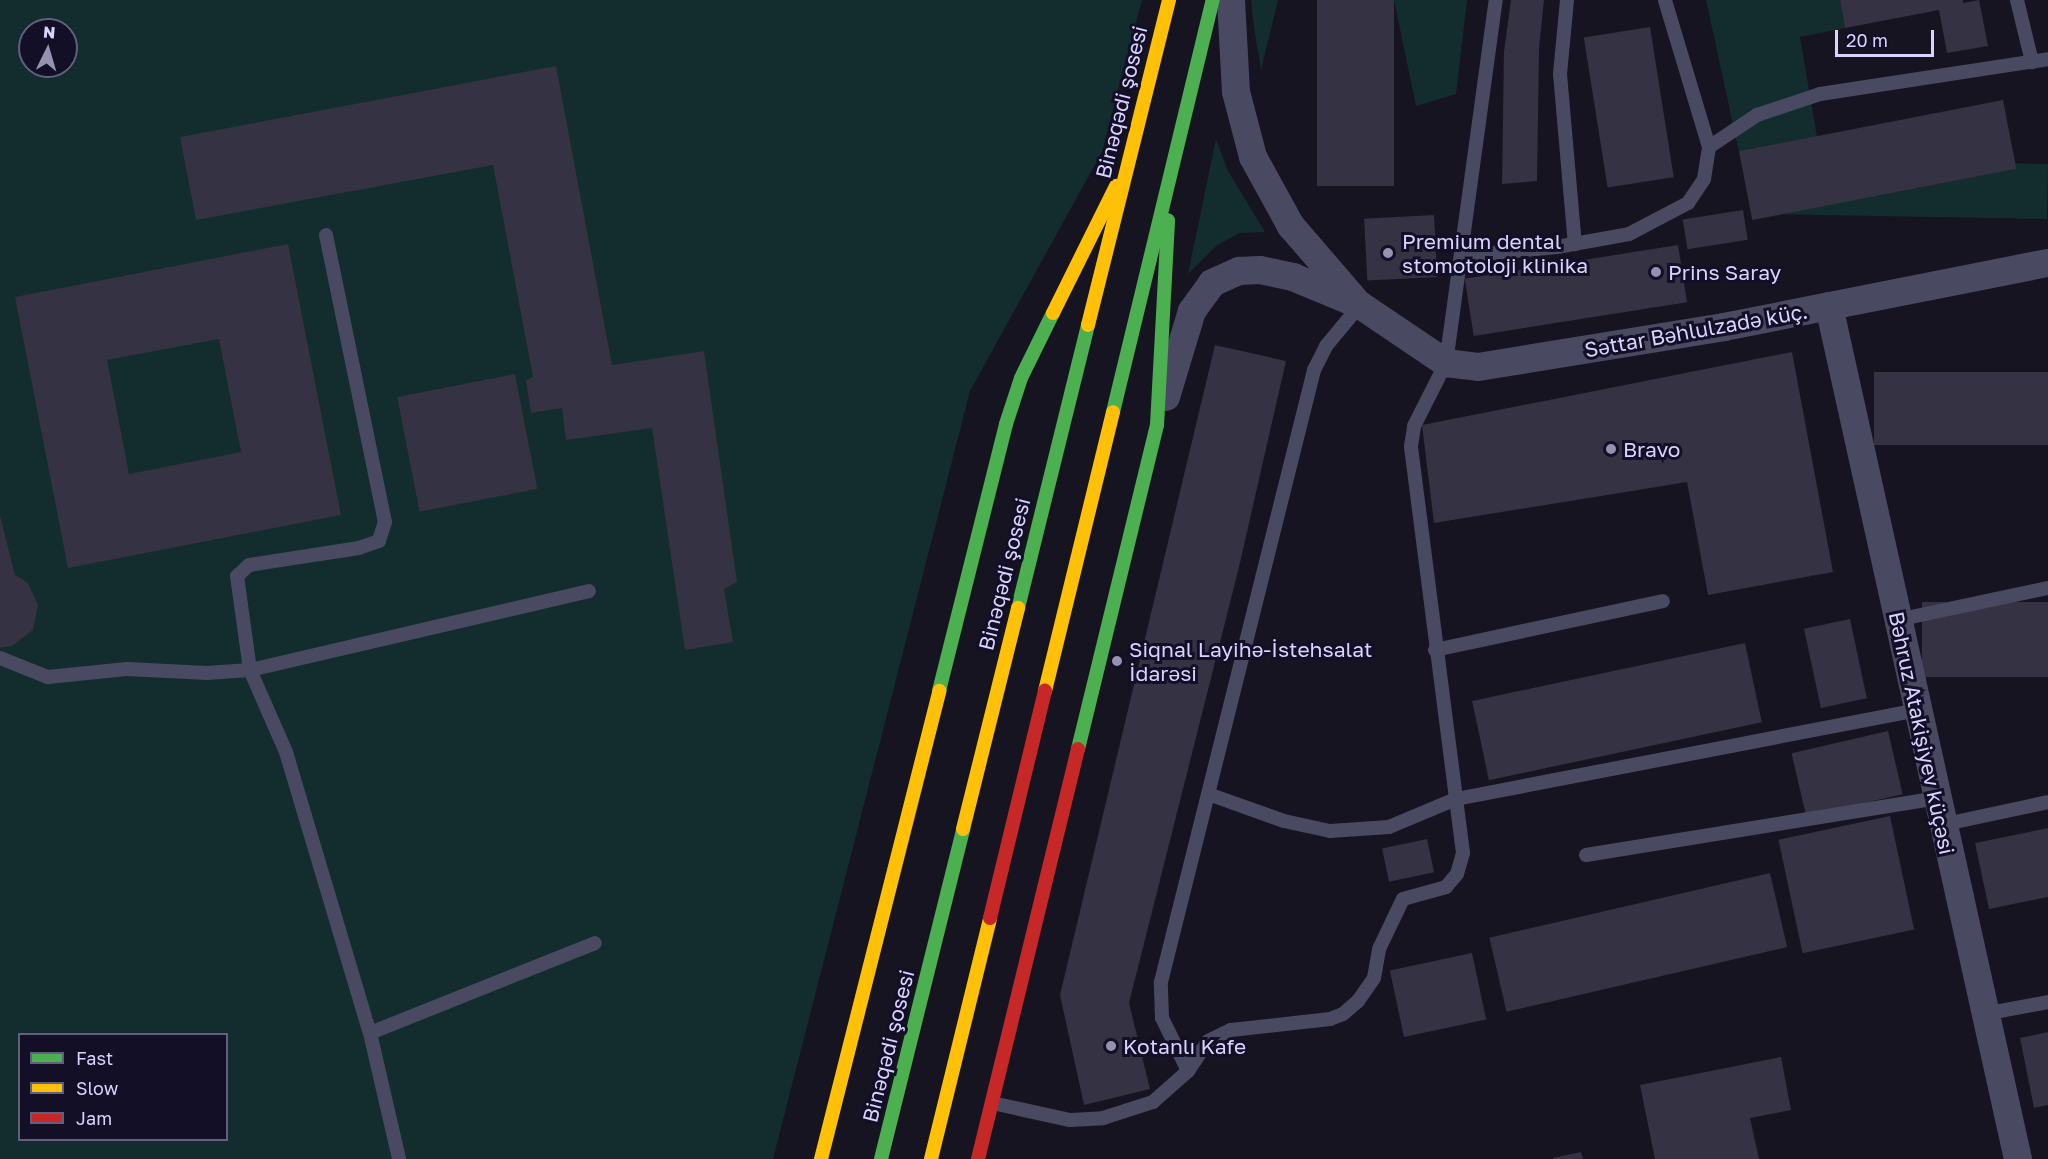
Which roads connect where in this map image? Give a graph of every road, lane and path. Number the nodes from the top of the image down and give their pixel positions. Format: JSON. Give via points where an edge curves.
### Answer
{"nodes":[{"id":1,"x":1169,"y":0,"type":"edge"},
{"id":2,"x":1213,"y":0,"type":"edge"},
{"id":3,"x":1231,"y":0,"type":"edge"},
{"id":4,"x":1496,"y":0,"type":"edge"},
{"id":5,"x":1567,"y":0,"type":"edge"},
{"id":6,"x":1665,"y":0,"type":"edge"},
{"id":7,"x":2017,"y":0,"type":"edge"},
{"id":8,"x":2048,"y":59,"type":"edge"},
{"id":9,"x":2032,"y":62,"type":"junction"},
{"id":10,"x":1709,"y":147,"type":"junction"},
{"id":11,"x":1125,"y":168,"type":"junction"},
{"id":12,"x":1170,"y":182,"type":"junction"},
{"id":13,"x":326,"y":235,"type":"dead end"},
{"id":14,"x":1575,"y":244,"type":"junction"},
{"id":15,"x":1462,"y":256,"type":"junction"},
{"id":16,"x":2048,"y":263,"type":"edge"},
{"id":17,"x":1360,"y":304,"type":"junction"},
{"id":18,"x":1829,"y":306,"type":"junction"},
{"id":19,"x":1446,"y":363,"type":"junction"},
{"id":20,"x":1158,"y":425,"type":"junction"},
{"id":21,"x":2048,"y":588,"type":"edge"},
{"id":22,"x":589,"y":591,"type":"dead end"},
{"id":23,"x":1663,"y":601,"type":"dead end"},
{"id":24,"x":1897,"y":620,"type":"junction"},
{"id":25,"x":1435,"y":650,"type":"junction"},
{"id":26,"x":0,"y":658,"type":"edge"},
{"id":27,"x":250,"y":670,"type":"junction"},
{"id":28,"x":1917,"y":710,"type":"junction"},
{"id":29,"x":1211,"y":795,"type":"junction"},
{"id":30,"x":1456,"y":799,"type":"junction"},
{"id":31,"x":2048,"y":802,"type":"edge"},
{"id":32,"x":1939,"y":811,"type":"junction"},
{"id":33,"x":1586,"y":855,"type":"dead end"},
{"id":34,"x":595,"y":943,"type":"dead end"},
{"id":35,"x":2048,"y":1002,"type":"edge"},
{"id":36,"x":1984,"y":1014,"type":"junction"},
{"id":37,"x":370,"y":1033,"type":"junction"},
{"id":38,"x":1188,"y":1071,"type":"junction"},
{"id":39,"x":992,"y":1103,"type":"junction"},
{"id":40,"x":399,"y":1159,"type":"edge"},
{"id":41,"x":821,"y":1159,"type":"edge"},
{"id":42,"x":881,"y":1159,"type":"edge"},
{"id":43,"x":931,"y":1159,"type":"edge"},
{"id":44,"x":978,"y":1159,"type":"edge"},
{"id":45,"x":2018,"y":1159,"type":"edge"}],
"edges":[{"from":1,"to":11,"type":"main road","name":"Binəqədi şosesi"},
{"from":2,"to":12,"type":"main road"},
{"from":3,"to":17,"type":"street","via":[[1236,92],[1252,157],[1291,226]]},
{"from":4,"to":15,"type":"lane"},
{"from":5,"to":14,"type":"lane","via":[[1560,74]]},
{"from":6,"to":10,"type":"lane"},
{"from":7,"to":9,"type":"lane"},
{"from":8,"to":9,"type":"lane"},
{"from":9,"to":10,"type":"lane","via":[[1820,94],[1757,115]]},
{"from":10,"to":14,"type":"lane","via":[[1704,179],[1688,203],[1629,234]]},
{"from":11,"to":41,"type":"main road","via":[[1029,361],[1010,413]]},
{"from":11,"to":42,"type":"main road","name":"Binəqədi şosesi"},
{"from":12,"to":20,"type":"main road"},
{"from":12,"to":43,"type":"main road"},
{"from":13,"to":27,"type":"lane","via":[[385,522],[379,541],[358,548],[249,565],[237,576]]},
{"from":14,"to":15,"type":"lane"},
{"from":15,"to":19,"type":"lane"},
{"from":16,"to":18,"type":"street","name":"Səttar Bəhlulzadə küç."},
{"from":17,"to":19,"type":"street","name":"Səttar Bəhlulzadə küç."},
{"from":17,"to":20,"type":"street","via":[[1293,277],[1260,270],[1224,275],[1202,294],[1192,311]]},
{"from":17,"to":29,"type":"lane","via":[[1326,346],[1314,370]]},
{"from":18,"to":19,"type":"street","name":"Səttar Bəhlulzadə küç.","via":[[1478,367]]},
{"from":18,"to":24,"type":"street","name":"Bəhruz Atakişiyev küçəsi"},
{"from":19,"to":25,"type":"lane","via":[[1417,418],[1411,446]]},
{"from":20,"to":39,"type":"main road"},
{"from":21,"to":24,"type":"lane"},
{"from":22,"to":27,"type":"lane"},
{"from":23,"to":25,"type":"lane"},
{"from":24,"to":28,"type":"street","name":"Bəhruz Atakişiyev küçəsi"},
{"from":25,"to":30,"type":"lane"},
{"from":26,"to":27,"type":"lane","via":[[48,677],[127,669],[207,673]]},
{"from":27,"to":37,"type":"lane","via":[[286,752]]},
{"from":28,"to":30,"type":"lane"},
{"from":28,"to":32,"type":"street","name":"Bəhruz Atakişiyev küçəsi"},
{"from":29,"to":30,"type":"lane","via":[[1284,821],[1330,831],[1389,827]]},
{"from":29,"to":38,"type":"lane","via":[[1161,982],[1162,1018]]},
{"from":30,"to":38,"type":"lane","via":[[1463,853],[1457,874],[1446,887],[1403,899],[1379,948],[1374,978],[1358,1001],[1329,1019],[1231,1030],[1208,1041]]},
{"from":31,"to":32,"type":"lane"},
{"from":32,"to":33,"type":"lane"},
{"from":32,"to":36,"type":"street","name":"Bəhruz Atakişiyev küçəsi"},
{"from":34,"to":37,"type":"lane"},
{"from":35,"to":36,"type":"lane"},
{"from":36,"to":45,"type":"street","name":"Bəhruz Atakişiyev küçəsi"},
{"from":37,"to":40,"type":"lane"},
{"from":38,"to":39,"type":"lane","via":[[1153,1102],[1103,1118],[1070,1120]]},
{"from":39,"to":44,"type":"main road"}]}
